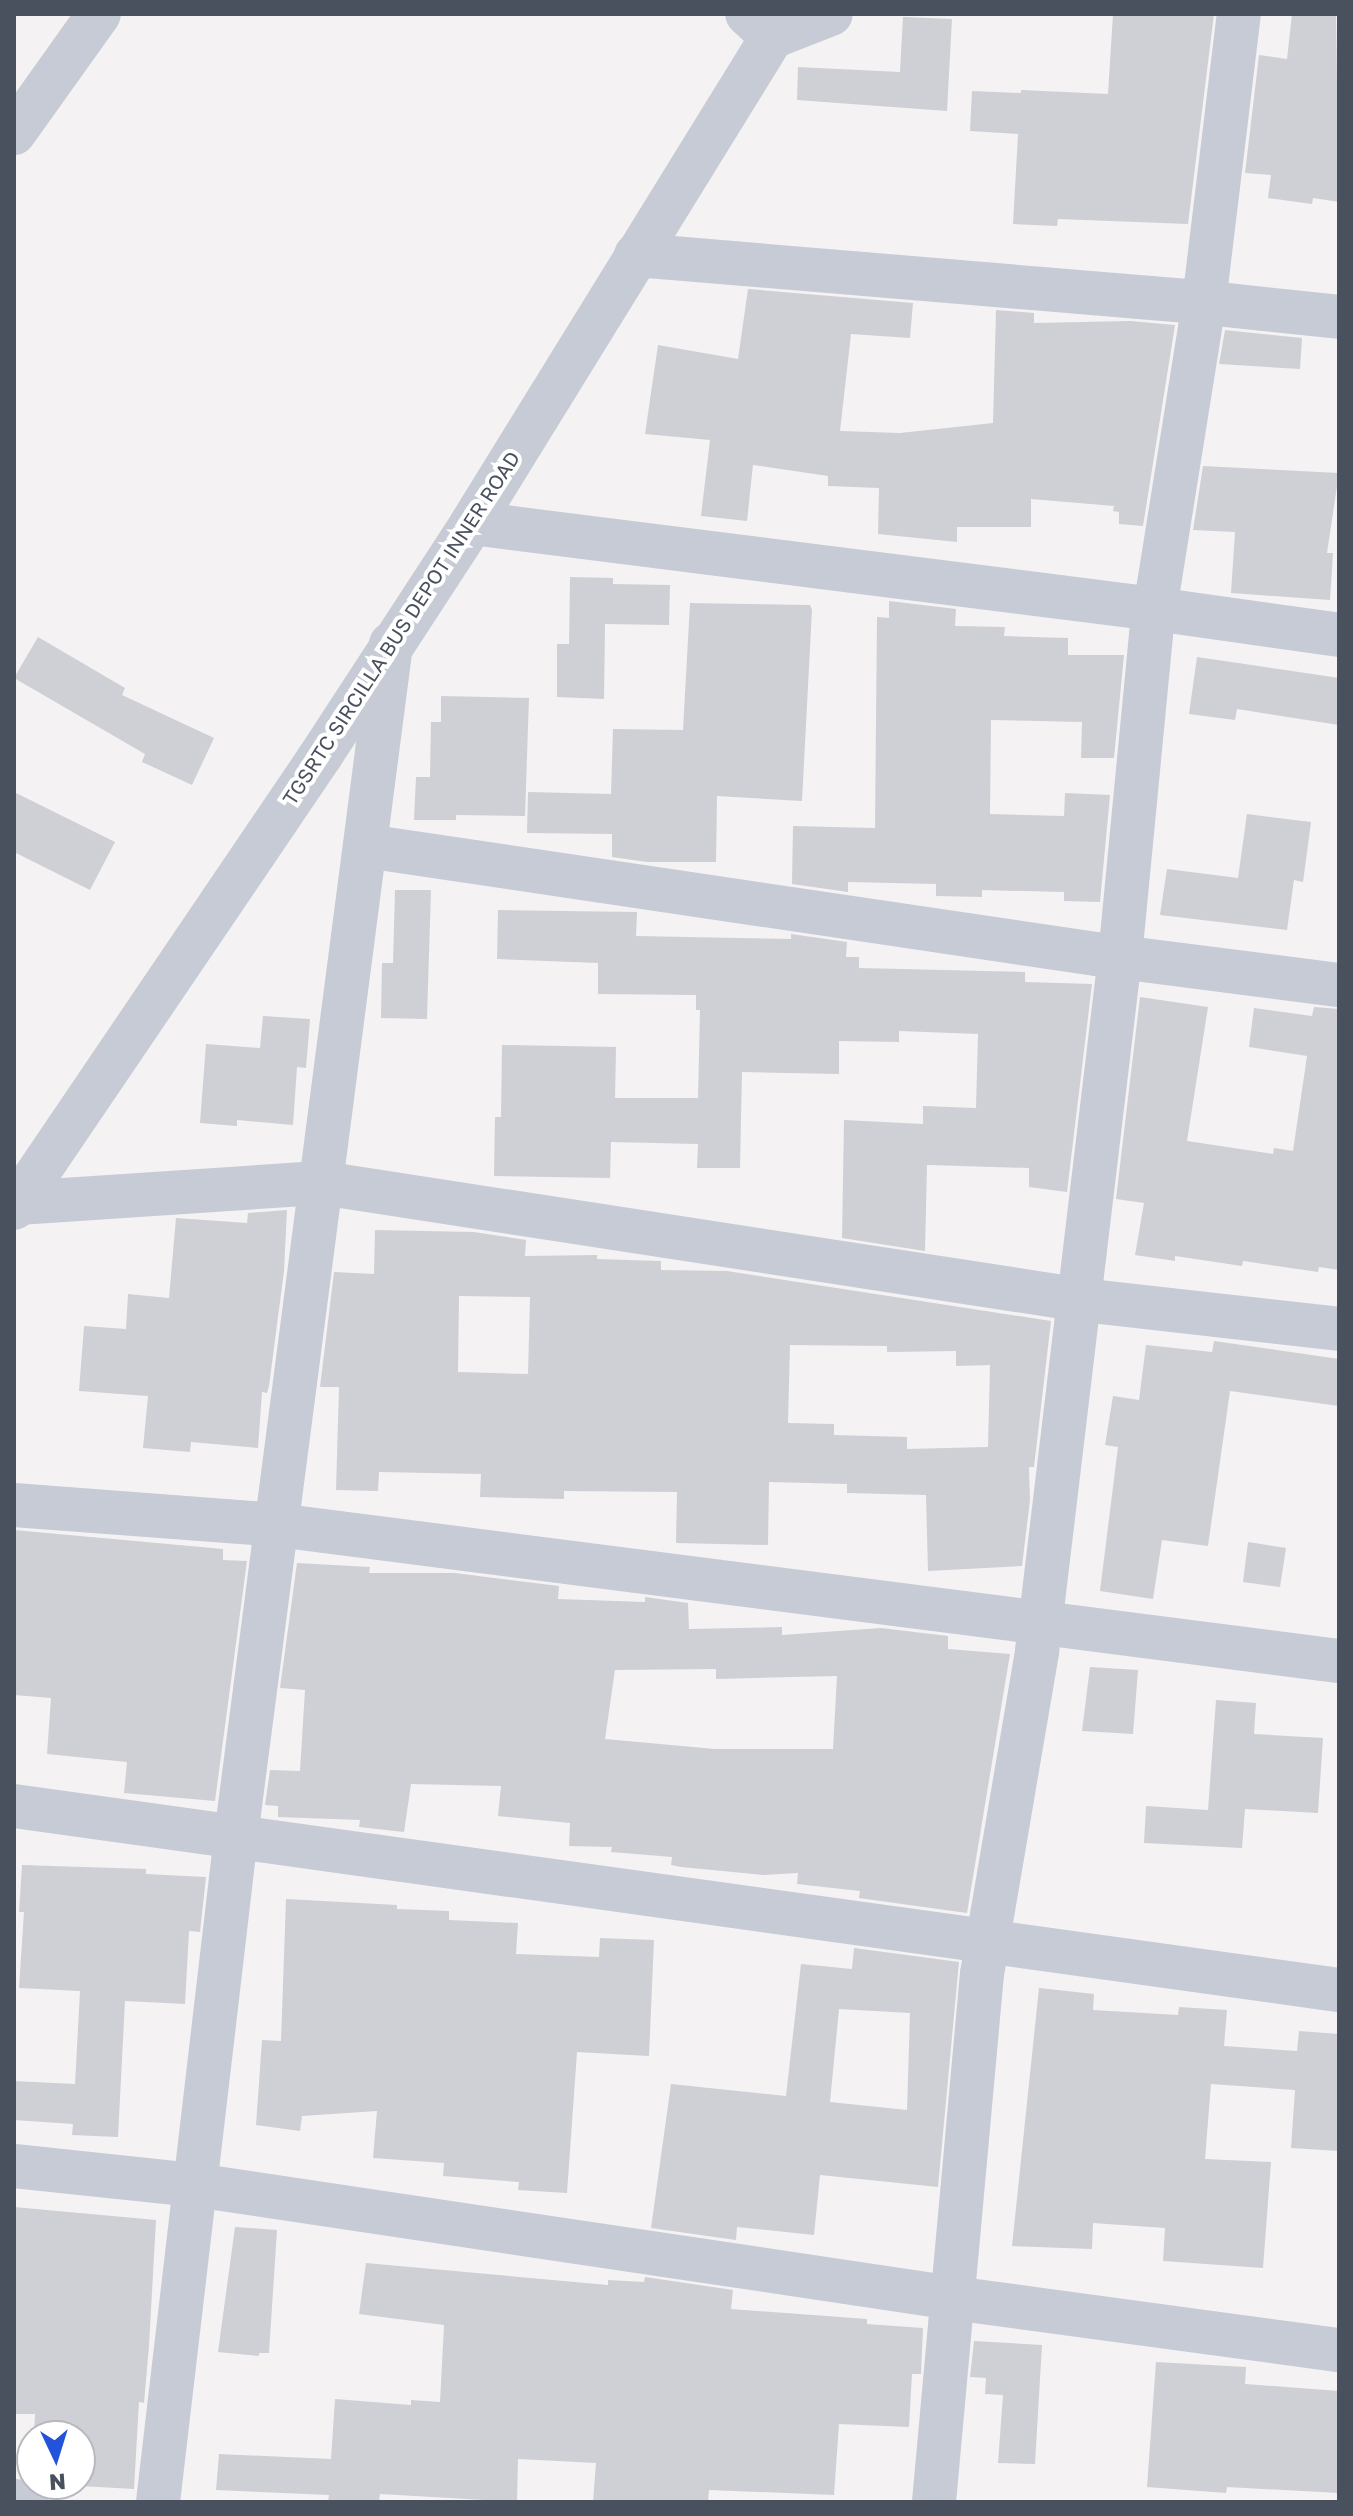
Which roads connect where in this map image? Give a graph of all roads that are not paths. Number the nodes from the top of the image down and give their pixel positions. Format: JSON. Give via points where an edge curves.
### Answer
{"nodes":[{"id":1,"x":99,"y":14,"type":"edge"},
{"id":2,"x":831,"y":14,"type":"edge"},
{"id":3,"x":1239,"y":14,"type":"edge"},
{"id":4,"x":761,"y":22,"type":"edge"},
{"id":5,"x":14,"y":133,"type":"edge"},
{"id":6,"x":636,"y":255,"type":"junction"},
{"id":7,"x":1204,"y":302,"type":"junction"},
{"id":8,"x":1339,"y":317,"type":"edge"},
{"id":9,"x":472,"y":523,"type":"junction"},
{"id":10,"x":1155,"y":609,"type":"junction"},
{"id":11,"x":1339,"y":635,"type":"edge"},
{"id":12,"x":391,"y":644,"type":"junction"},
{"id":13,"x":366,"y":846,"type":"junction"},
{"id":14,"x":1120,"y":957,"type":"junction"},
{"id":15,"x":1339,"y":985,"type":"edge"},
{"id":16,"x":322,"y":1183,"type":"junction"},
{"id":17,"x":16,"y":1205,"type":"edge"},
{"id":18,"x":1082,"y":1300,"type":"junction"},
{"id":19,"x":1339,"y":1329,"type":"edge"},
{"id":20,"x":14,"y":1505,"type":"edge"},
{"id":21,"x":277,"y":1525,"type":"junction"},
{"id":22,"x":1041,"y":1623,"type":"junction"},
{"id":23,"x":1339,"y":1661,"type":"edge"},
{"id":24,"x":14,"y":1806,"type":"edge"},
{"id":25,"x":236,"y":1836,"type":"junction"},
{"id":26,"x":988,"y":1939,"type":"junction"},
{"id":27,"x":1339,"y":1990,"type":"edge"},
{"id":28,"x":14,"y":2166,"type":"edge"},
{"id":29,"x":195,"y":2185,"type":"junction"},
{"id":30,"x":953,"y":2298,"type":"junction"},
{"id":31,"x":1339,"y":2350,"type":"edge"},
{"id":32,"x":14,"y":2501,"type":"edge"},
{"id":33,"x":26,"y":2502,"type":"edge"},
{"id":34,"x":158,"y":2502,"type":"edge"},
{"id":35,"x":934,"y":2502,"type":"edge"}],
"edges":[{"from":1,"to":5,"type":"street"},
{"from":2,"to":4,"type":"street"},
{"from":3,"to":7,"type":"street"},
{"from":4,"to":6,"type":"street","name":"TGSRTC SIRCILLA BUS DEPOT INNER ROAD"},
{"from":6,"to":7,"type":"street"},
{"from":6,"to":9,"type":"street","name":"TGSRTC SIRCILLA BUS DEPOT INNER ROAD"},
{"from":7,"to":8,"type":"street"},
{"from":7,"to":10,"type":"street"},
{"from":9,"to":10,"type":"street"},
{"from":9,"to":12,"type":"street","name":"TGSRTC SIRCILLA BUS DEPOT INNER ROAD"},
{"from":10,"to":11,"type":"street"},
{"from":10,"to":14,"type":"street"},
{"from":12,"to":13,"type":"street"},
{"from":12,"to":17,"type":"street","name":"TGSRTC SIRCILLA BUS DEPOT INNER ROAD","via":[[313,768]]},
{"from":13,"to":14,"type":"street"},
{"from":13,"to":16,"type":"street"},
{"from":14,"to":15,"type":"street"},
{"from":14,"to":18,"type":"street"},
{"from":16,"to":17,"type":"street"},
{"from":16,"to":18,"type":"street"},
{"from":16,"to":21,"type":"street"},
{"from":18,"to":19,"type":"street"},
{"from":18,"to":22,"type":"street"},
{"from":20,"to":21,"type":"street"},
{"from":21,"to":22,"type":"street"},
{"from":21,"to":25,"type":"street"},
{"from":22,"to":23,"type":"street"},
{"from":22,"to":26,"type":"street"},
{"from":24,"to":25,"type":"street"},
{"from":25,"to":26,"type":"street"},
{"from":25,"to":29,"type":"street"},
{"from":26,"to":27,"type":"street"},
{"from":26,"to":30,"type":"street"},
{"from":28,"to":29,"type":"street"},
{"from":29,"to":30,"type":"street"},
{"from":29,"to":34,"type":"street"},
{"from":30,"to":31,"type":"street"},
{"from":30,"to":35,"type":"street"},
{"from":32,"to":33,"type":"street"}]}
